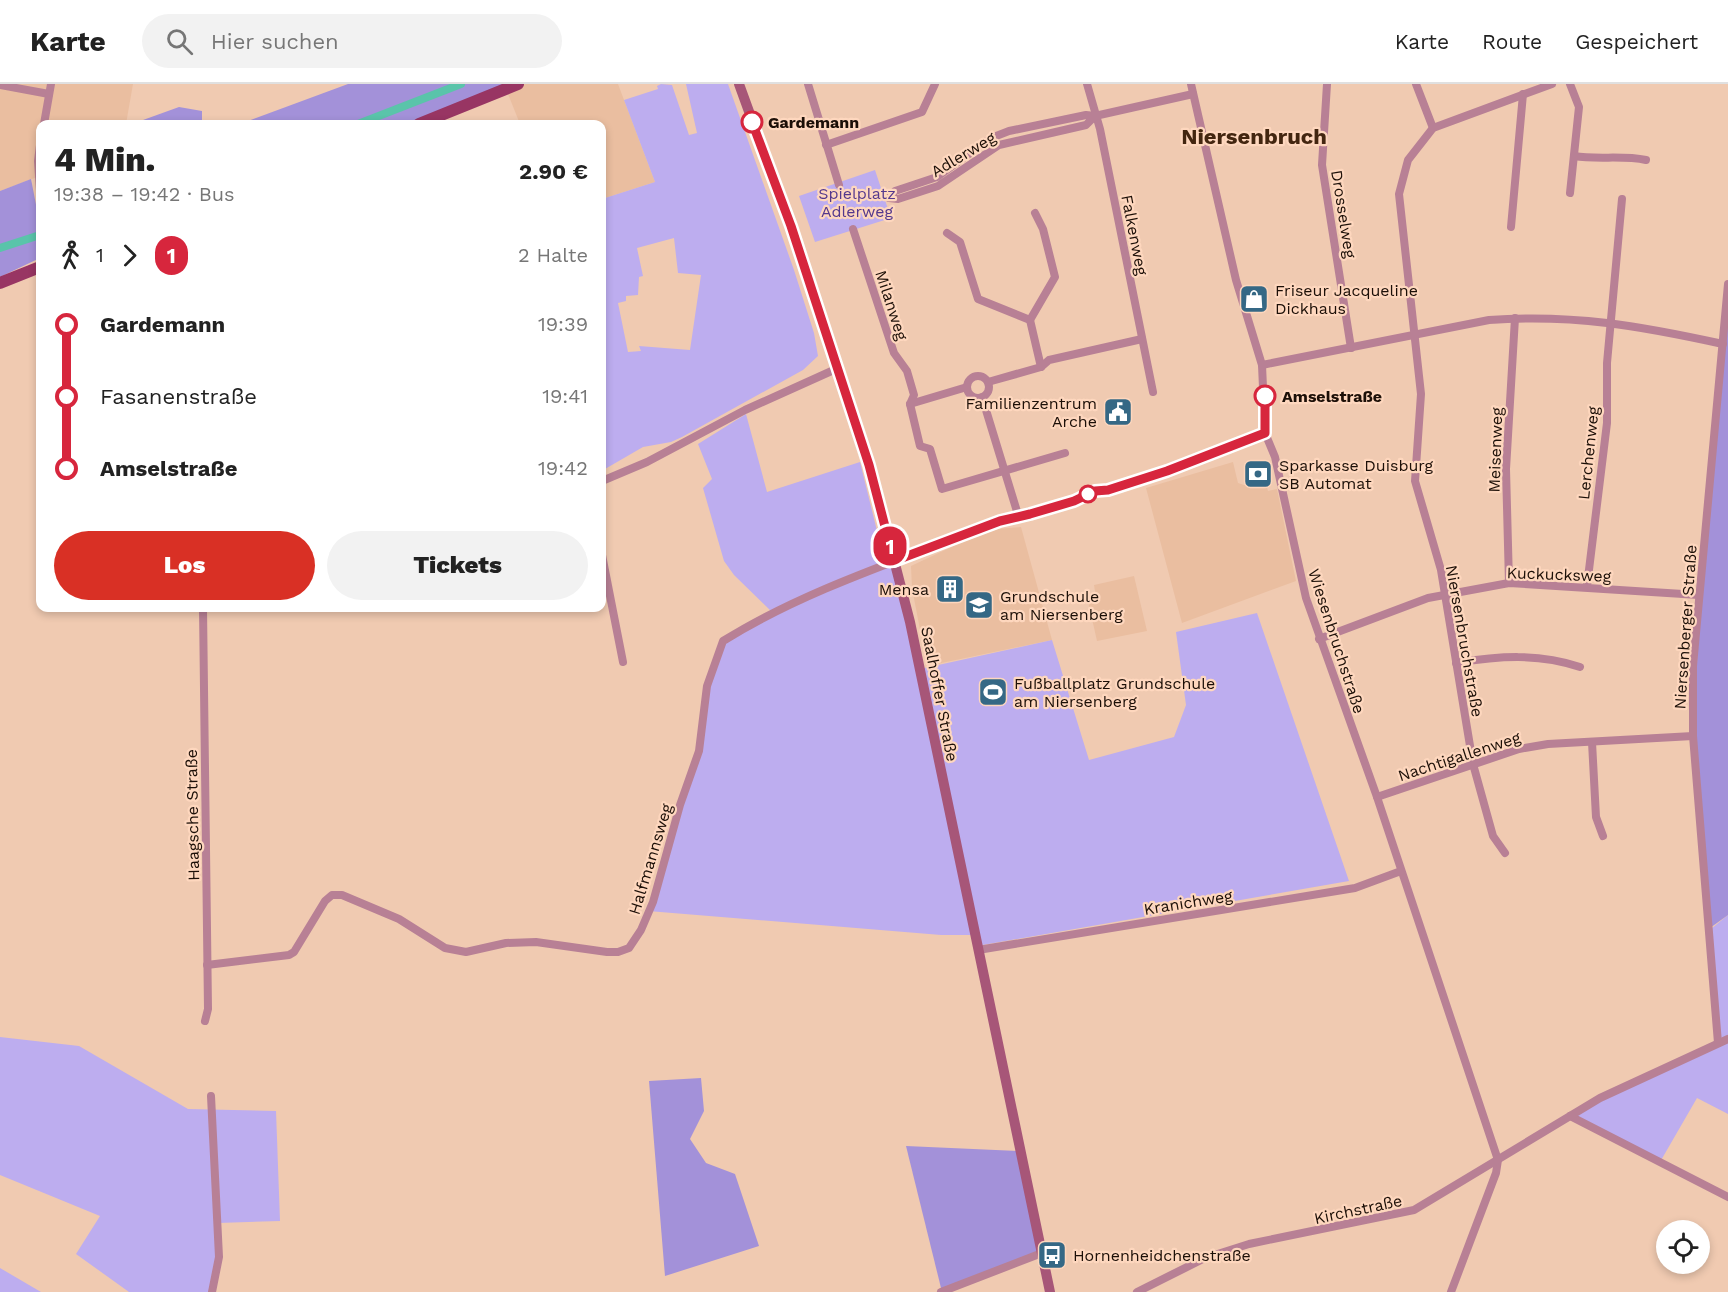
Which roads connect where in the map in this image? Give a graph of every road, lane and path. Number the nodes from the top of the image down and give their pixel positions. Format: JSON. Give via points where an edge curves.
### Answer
{"nodes":[{"id":1,"x":51,"y":84,"type":"edge"},
{"id":2,"x":518,"y":84,"type":"edge"},
{"id":3,"x":739,"y":84,"type":"edge"},
{"id":4,"x":807,"y":84,"type":"edge"},
{"id":5,"x":936,"y":84,"type":"edge"},
{"id":6,"x":1087,"y":84,"type":"edge"},
{"id":7,"x":1191,"y":84,"type":"edge"},
{"id":8,"x":1327,"y":84,"type":"edge"},
{"id":9,"x":1416,"y":84,"type":"edge"},
{"id":10,"x":1552,"y":84,"type":"edge"},
{"id":11,"x":1570,"y":84,"type":"edge"},
{"id":12,"x":0,"y":85,"type":"edge"},
{"id":13,"x":49,"y":94,"type":"junction"},
{"id":14,"x":1193,"y":94,"type":"junction"},
{"id":15,"x":1523,"y":94,"type":"junction"},
{"id":16,"x":1095,"y":116,"type":"junction"},
{"id":17,"x":45,"y":120,"type":"edge"},
{"id":18,"x":429,"y":120,"type":"edge"},
{"id":19,"x":1433,"y":128,"type":"junction"},
{"id":20,"x":826,"y":145,"type":"junction"},
{"id":21,"x":1574,"y":156,"type":"junction"},
{"id":22,"x":1646,"y":160,"type":"dead end"},
{"id":23,"x":839,"y":185,"type":"dead end"},
{"id":24,"x":1570,"y":193,"type":"dead end"},
{"id":25,"x":1622,"y":200,"type":"dead end"},
{"id":26,"x":1035,"y":213,"type":"dead end"},
{"id":27,"x":1511,"y":227,"type":"dead end"},
{"id":28,"x":854,"y":229,"type":"dead end"},
{"id":29,"x":947,"y":233,"type":"dead end"},
{"id":30,"x":36,"y":269,"type":"edge"},
{"id":31,"x":0,"y":283,"type":"edge"},
{"id":32,"x":1728,"y":284,"type":"edge"},
{"id":33,"x":1515,"y":318,"type":"junction"},
{"id":34,"x":1029,"y":320,"type":"junction"},
{"id":35,"x":1611,"y":322,"type":"junction"},
{"id":36,"x":1416,"y":334,"type":"junction"},
{"id":37,"x":1142,"y":339,"type":"junction"},
{"id":38,"x":1723,"y":344,"type":"junction"},
{"id":39,"x":1351,"y":348,"type":"junction"},
{"id":40,"x":1262,"y":365,"type":"junction"},
{"id":41,"x":1041,"y":367,"type":"junction"},
{"id":42,"x":836,"y":369,"type":"junction"},
{"id":43,"x":988,"y":382,"type":"junction"},
{"id":44,"x":967,"y":387,"type":"junction"},
{"id":45,"x":1153,"y":392,"type":"dead end"},
{"id":46,"x":982,"y":397,"type":"junction"},
{"id":47,"x":910,"y":404,"type":"junction"},
{"id":48,"x":1265,"y":433,"type":"junction"},
{"id":49,"x":1065,"y":453,"type":"dead end"},
{"id":50,"x":1005,"y":470,"type":"junction"},
{"id":51,"x":606,"y":479,"type":"edge"},
{"id":52,"x":1019,"y":518,"type":"junction"},
{"id":53,"x":894,"y":561,"type":"junction"},
{"id":54,"x":606,"y":575,"type":"edge"},
{"id":55,"x":1509,"y":583,"type":"junction"},
{"id":56,"x":1587,"y":586,"type":"junction"},
{"id":57,"x":1445,"y":593,"type":"junction"},
{"id":58,"x":1699,"y":596,"type":"junction"},
{"id":59,"x":203,"y":612,"type":"edge"},
{"id":60,"x":1319,"y":639,"type":"junction"},
{"id":61,"x":623,"y":662,"type":"dead end"},
{"id":62,"x":1456,"y":663,"type":"junction"},
{"id":63,"x":1580,"y":667,"type":"dead end"},
{"id":64,"x":1693,"y":736,"type":"junction"},
{"id":65,"x":1592,"y":741,"type":"junction"},
{"id":66,"x":1473,"y":764,"type":"junction"},
{"id":67,"x":1377,"y":797,"type":"junction"},
{"id":68,"x":1603,"y":836,"type":"dead end"},
{"id":69,"x":1505,"y":854,"type":"dead end"},
{"id":70,"x":1401,"y":872,"type":"junction"},
{"id":71,"x":978,"y":950,"type":"junction"},
{"id":72,"x":207,"y":965,"type":"junction"},
{"id":73,"x":205,"y":1021,"type":"dead end"},
{"id":74,"x":1728,"y":1039,"type":"edge"},
{"id":75,"x":1718,"y":1043,"type":"junction"},
{"id":76,"x":211,"y":1096,"type":"dead end"},
{"id":77,"x":1570,"y":1116,"type":"junction"},
{"id":78,"x":1498,"y":1160,"type":"junction"},
{"id":79,"x":1728,"y":1197,"type":"edge"},
{"id":80,"x":1042,"y":1253,"type":"junction"},
{"id":81,"x":212,"y":1292,"type":"edge"},
{"id":82,"x":941,"y":1292,"type":"edge"},
{"id":83,"x":1050,"y":1292,"type":"edge"},
{"id":84,"x":1137,"y":1292,"type":"edge"},
{"id":85,"x":1450,"y":1292,"type":"edge"}],
"edges":[{"from":1,"to":13,"type":"street"},
{"from":2,"to":18,"type":"main road"},
{"from":3,"to":42,"type":"main road","name":"Saalhoffer Straße","via":[[791,226]]},
{"from":4,"to":20,"type":"street"},
{"from":5,"to":20,"type":"street","via":[[922,112]]},
{"from":6,"to":16,"type":"street","name":"Falkenweg"},
{"from":7,"to":14,"type":"street","name":"Wiesenbruchstraße"},
{"from":8,"to":39,"type":"street","name":"Drosselweg","via":[[1322,165]]},
{"from":9,"to":19,"type":"street"},
{"from":10,"to":15,"type":"street"},
{"from":11,"to":21,"type":"street","via":[[1579,107]]},
{"from":12,"to":13,"type":"street"},
{"from":13,"to":17,"type":"street"},
{"from":14,"to":16,"type":"street","name":"Adlerweg"},
{"from":14,"to":40,"type":"street","name":"Wiesenbruchstraße","via":[[1236,280]]},
{"from":15,"to":19,"type":"street"},
{"from":15,"to":27,"type":"street"},
{"from":16,"to":16,"type":"street","name":"Adlerweg","via":[[1009,131],[991,138],[937,177],[895,191],[890,198],[938,186],[999,145],[1086,125]]},
{"from":16,"to":37,"type":"street","name":"Falkenweg"},
{"from":19,"to":36,"type":"street","name":"Niersenbruchstraße","via":[[1408,160],[1401,177]]},
{"from":20,"to":23,"type":"street"},
{"from":21,"to":22,"type":"street"},
{"from":21,"to":24,"type":"street"},
{"from":25,"to":35,"type":"street","name":"Lerchenweg"},
{"from":26,"to":34,"type":"street","via":[[1043,229],[1054,277]]},
{"from":28,"to":47,"type":"street","name":"Milanweg","via":[[894,352],[907,371],[914,395]]},
{"from":29,"to":34,"type":"street","via":[[960,242],[978,299]]},
{"from":30,"to":31,"type":"main road"},
{"from":32,"to":38,"type":"street","name":"Niersenberger Straße"},
{"from":33,"to":35,"type":"street"},
{"from":33,"to":36,"type":"street"},
{"from":33,"to":55,"type":"street","name":"Meisenweg","via":[[1506,469]]},
{"from":34,"to":41,"type":"street"},
{"from":35,"to":38,"type":"street"},
{"from":35,"to":56,"type":"street","name":"Lerchenweg","via":[[1607,423]]},
{"from":36,"to":39,"type":"street"},
{"from":36,"to":57,"type":"street","name":"Niersenbruchstraße","via":[[1421,394],[1415,481]]},
{"from":37,"to":41,"type":"street","via":[[1049,360]]},
{"from":37,"to":45,"type":"street","name":"Falkenweg"},
{"from":38,"to":58,"type":"street","name":"Niersenberger Straße"},
{"from":39,"to":40,"type":"street"},
{"from":40,"to":48,"type":"street","name":"Wiesenbruchstraße"},
{"from":41,"to":43,"type":"street"},
{"from":42,"to":51,"type":"street"},
{"from":42,"to":53,"type":"main road","name":"Saalhoffer Straße","via":[[874,483]]},
{"from":43,"to":44,"type":"street","via":[[974,377]]},
{"from":43,"to":46,"type":"street","via":[[988,392]]},
{"from":44,"to":46,"type":"street","via":[[973,397]]},
{"from":44,"to":47,"type":"street"},
{"from":46,"to":50,"type":"street"},
{"from":47,"to":50,"type":"street","name":"Milanweg","via":[[921,446],[930,449],[942,489]]},
{"from":48,"to":52,"type":"street","via":[[1167,471]]},
{"from":48,"to":60,"type":"street","name":"Wiesenbruchstraße","via":[[1275,457],[1306,598]]},
{"from":49,"to":50,"type":"street"},
{"from":50,"to":52,"type":"street"},
{"from":52,"to":53,"type":"street","via":[[1000,521]]},
{"from":53,"to":71,"type":"main road","name":"Saalhoffer Straße"},
{"from":53,"to":72,"type":"street","name":"Halfmannsweg","via":[[723,641],[707,686],[699,752],[653,902],[636,939],[624,951],[536,942],[506,943],[466,952],[445,948],[399,919],[342,895],[332,895],[289,955]]},
{"from":54,"to":61,"type":"street"},
{"from":55,"to":56,"type":"street","name":"Kuckucksweg"},
{"from":55,"to":57,"type":"street","name":"Kuckucksweg"},
{"from":56,"to":58,"type":"street","name":"Kuckucksweg"},
{"from":57,"to":60,"type":"street","name":"Kuckucksweg"},
{"from":57,"to":62,"type":"street","name":"Niersenbruchstraße"},
{"from":58,"to":64,"type":"street","name":"Niersenberger Straße"},
{"from":59,"to":72,"type":"street","name":"Haagsche Straße"},
{"from":60,"to":67,"type":"street","name":"Wiesenbruchstraße"},
{"from":62,"to":63,"type":"street","via":[[1523,655]]},
{"from":62,"to":66,"type":"street","name":"Niersenbruchstraße"},
{"from":64,"to":65,"type":"street","name":"Nachtigallenweg"},
{"from":64,"to":75,"type":"street","name":"Niersenberger Straße"},
{"from":65,"to":66,"type":"street","name":"Nachtigallenweg","via":[[1519,749]]},
{"from":65,"to":68,"type":"street","via":[[1596,817]]},
{"from":66,"to":67,"type":"street","name":"Nachtigallenweg"},
{"from":66,"to":69,"type":"street","name":"Niersenbruchstraße","via":[[1493,836]]},
{"from":67,"to":70,"type":"street","name":"Wiesenbruchstraße"},
{"from":70,"to":71,"type":"street","name":"Kranichweg","via":[[1355,888]]},
{"from":70,"to":78,"type":"street","name":"Wiesenbruchstraße"},
{"from":71,"to":80,"type":"main road","name":"Saalhoffer Straße"},
{"from":72,"to":73,"type":"street","name":"Haagsche Straße"},
{"from":74,"to":75,"type":"street","name":"Kirchstraße"},
{"from":75,"to":77,"type":"street","name":"Kirchstraße"},
{"from":76,"to":81,"type":"street","via":[[219,1257]]},
{"from":77,"to":78,"type":"street","name":"Kirchstraße"},
{"from":77,"to":79,"type":"street"},
{"from":78,"to":84,"type":"street","name":"Kirchstraße","via":[[1414,1210],[1249,1244],[1205,1258]]},
{"from":78,"to":85,"type":"street"},
{"from":80,"to":82,"type":"street"},
{"from":80,"to":83,"type":"main road","name":"Saalhoffer Straße"}]}
